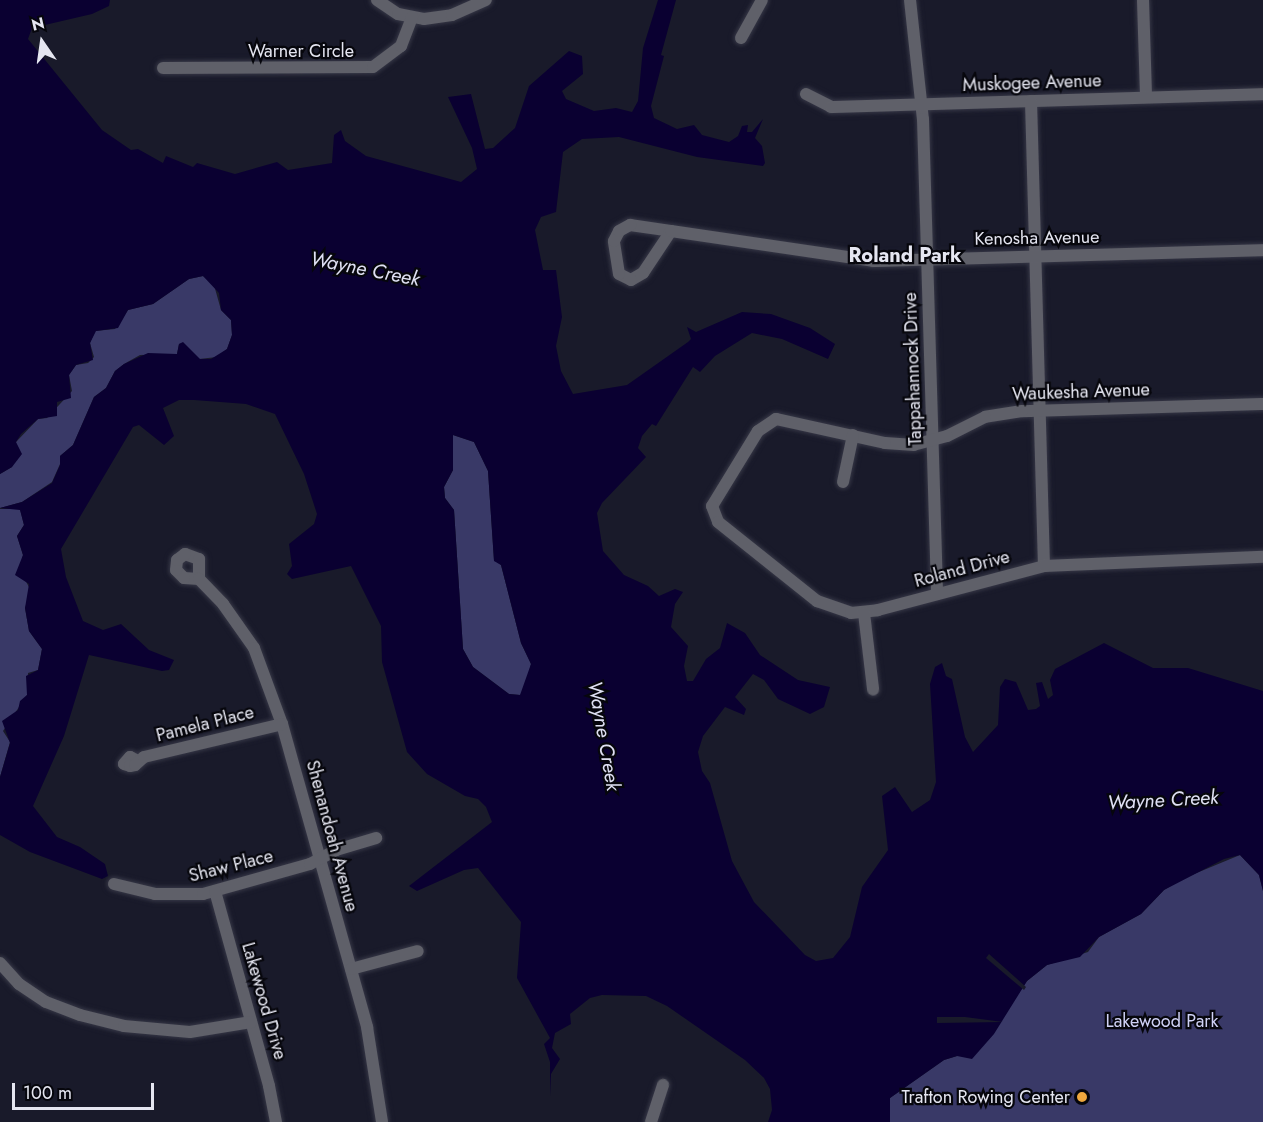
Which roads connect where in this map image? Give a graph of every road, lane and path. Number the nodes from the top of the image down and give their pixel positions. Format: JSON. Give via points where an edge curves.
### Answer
{"nodes":[{"id":1,"x":377,"y":0,"type":"edge"},
{"id":2,"x":486,"y":0,"type":"edge"},
{"id":3,"x":762,"y":0,"type":"edge"},
{"id":4,"x":910,"y":0,"type":"edge"},
{"id":5,"x":1143,"y":0,"type":"edge"},
{"id":6,"x":412,"y":17,"type":"junction"},
{"id":7,"x":741,"y":38,"type":"dead end"},
{"id":8,"x":163,"y":68,"type":"dead end"},
{"id":9,"x":806,"y":94,"type":"dead end"},
{"id":10,"x":1263,"y":94,"type":"edge"},
{"id":11,"x":1146,"y":97,"type":"junction"},
{"id":12,"x":1031,"y":101,"type":"junction"},
{"id":13,"x":922,"y":104,"type":"junction"},
{"id":14,"x":671,"y":231,"type":"junction"},
{"id":15,"x":1263,"y":250,"type":"edge"},
{"id":16,"x":1035,"y":257,"type":"junction"},
{"id":17,"x":928,"y":258,"type":"junction"},
{"id":18,"x":1263,"y":404,"type":"edge"},
{"id":19,"x":1040,"y":410,"type":"junction"},
{"id":20,"x":853,"y":435,"type":"junction"},
{"id":21,"x":933,"y":441,"type":"junction"},
{"id":22,"x":843,"y":482,"type":"dead end"},
{"id":23,"x":712,"y":506,"type":"joint"},
{"id":24,"x":1263,"y":557,"type":"edge"},
{"id":25,"x":1044,"y":566,"type":"junction"},
{"id":26,"x":199,"y":579,"type":"dead end"},
{"id":27,"x":937,"y":594,"type":"junction"},
{"id":28,"x":864,"y":613,"type":"junction"},
{"id":29,"x":873,"y":689,"type":"dead end"},
{"id":30,"x":282,"y":724,"type":"junction"},
{"id":31,"x":138,"y":762,"type":"dead end"},
{"id":32,"x":376,"y":838,"type":"dead end"},
{"id":33,"x":320,"y":859,"type":"junction"},
{"id":34,"x":114,"y":884,"type":"dead end"},
{"id":35,"x":215,"y":891,"type":"junction"},
{"id":36,"x":418,"y":951,"type":"dead end"},
{"id":37,"x":0,"y":963,"type":"edge"},
{"id":38,"x":351,"y":969,"type":"junction"},
{"id":39,"x":251,"y":1022,"type":"junction"},
{"id":40,"x":663,"y":1085,"type":"dead end"},
{"id":41,"x":276,"y":1122,"type":"edge"},
{"id":42,"x":382,"y":1122,"type":"edge"},
{"id":43,"x":651,"y":1122,"type":"edge"}],
"edges":[{"from":1,"to":6,"type":"street"},
{"from":2,"to":6,"type":"street","via":[[452,15]]},
{"from":3,"to":7,"type":"street"},
{"from":4,"to":13,"type":"street","name":"Tappahannock Drive"},
{"from":5,"to":11,"type":"street"},
{"from":6,"to":8,"type":"street","name":"Warner Circle","via":[[401,46],[373,67]]},
{"from":9,"to":13,"type":"street","name":"Muskogee Avenue","via":[[831,106]]},
{"from":10,"to":11,"type":"street","name":"Muskogee Avenue"},
{"from":11,"to":12,"type":"street","name":"Muskogee Avenue"},
{"from":12,"to":13,"type":"street","name":"Muskogee Avenue"},
{"from":12,"to":16,"type":"street"},
{"from":13,"to":17,"type":"street","name":"Tappahannock Drive"},
{"from":14,"to":14,"type":"street","name":"Kenosha Avenue","via":[[637,278],[627,280],[619,274],[614,241],[618,231],[630,225]]},
{"from":14,"to":17,"type":"street","name":"Kenosha Avenue","via":[[854,260]]},
{"from":15,"to":16,"type":"street","name":"Kenosha Avenue"},
{"from":16,"to":17,"type":"street","name":"Kenosha Avenue"},
{"from":16,"to":19,"type":"street"},
{"from":17,"to":21,"type":"street","name":"Tappahannock Drive"},
{"from":18,"to":19,"type":"street","name":"Waukesha Avenue"},
{"from":19,"to":21,"type":"street","name":"Waukesha Avenue","via":[[985,417]]},
{"from":19,"to":25,"type":"street"},
{"from":20,"to":21,"type":"street","name":"Waukesha Avenue","via":[[899,445]]},
{"from":20,"to":22,"type":"street"},
{"from":20,"to":23,"type":"street","name":"Waukesha Avenue","via":[[787,419],[767,424]]},
{"from":21,"to":27,"type":"street","name":"Tappahannock Drive"},
{"from":23,"to":28,"type":"street","name":"Roland Drive","via":[[718,522],[817,601],[843,612]]},
{"from":24,"to":25,"type":"street","name":"Roland Drive"},
{"from":25,"to":27,"type":"street","name":"Roland Drive"},
{"from":26,"to":30,"type":"street","name":"Shenandoah Avenue","via":[[223,604],[254,648]]},
{"from":27,"to":28,"type":"street","name":"Roland Drive"},
{"from":28,"to":29,"type":"street"},
{"from":30,"to":31,"type":"street","name":"Pamela Place"},
{"from":30,"to":33,"type":"street","name":"Shenandoah Avenue"},
{"from":32,"to":33,"type":"street","name":"Shaw Place"},
{"from":33,"to":35,"type":"street","name":"Shaw Place"},
{"from":33,"to":38,"type":"street","name":"Shenandoah Avenue"},
{"from":34,"to":35,"type":"street","name":"Shaw Place","via":[[172,896]]},
{"from":35,"to":39,"type":"street","name":"Lakewood Drive"},
{"from":36,"to":38,"type":"street"},
{"from":37,"to":39,"type":"street","via":[[19,984],[46,1002],[124,1026],[190,1032]]},
{"from":38,"to":42,"type":"street","name":"Shenandoah Avenue","via":[[367,1027]]},
{"from":39,"to":41,"type":"street","name":"Lakewood Drive"},
{"from":40,"to":43,"type":"street"}]}
